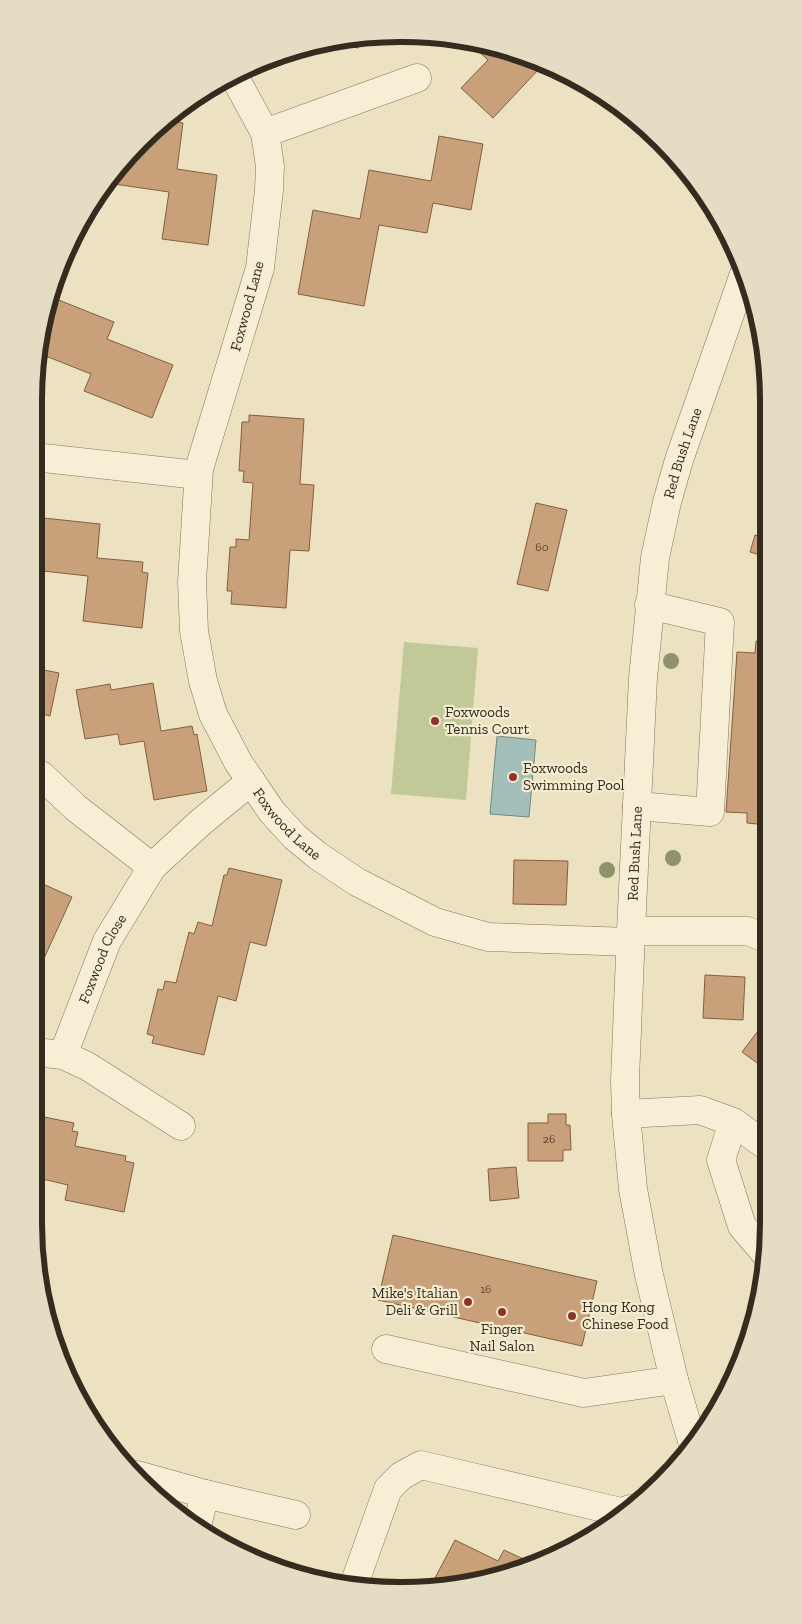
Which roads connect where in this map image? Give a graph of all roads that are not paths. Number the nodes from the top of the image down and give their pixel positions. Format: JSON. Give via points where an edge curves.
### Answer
{"nodes":[{"id":1,"x":417,"y":78,"type":"dead end"},
{"id":2,"x":237,"y":82,"type":"edge"},
{"id":3,"x":265,"y":132,"type":"junction"},
{"id":4,"x":740,"y":286,"type":"edge"},
{"id":5,"x":42,"y":458,"type":"edge"},
{"id":6,"x":198,"y":475,"type":"junction"},
{"id":7,"x":649,"y":605,"type":"junction"},
{"id":8,"x":42,"y":777,"type":"edge"},
{"id":9,"x":251,"y":780,"type":"junction"},
{"id":10,"x":637,"y":806,"type":"junction"},
{"id":11,"x":152,"y":868,"type":"junction"},
{"id":12,"x":630,"y":936,"type":"junction"},
{"id":13,"x":760,"y":936,"type":"edge"},
{"id":14,"x":42,"y":1053,"type":"edge"},
{"id":15,"x":63,"y":1055,"type":"junction"},
{"id":16,"x":626,"y":1114,"type":"junction"},
{"id":17,"x":733,"y":1122,"type":"junction"},
{"id":18,"x":181,"y":1126,"type":"dead end"},
{"id":19,"x":760,"y":1141,"type":"edge"},
{"id":20,"x":759,"y":1246,"type":"edge"},
{"id":21,"x":386,"y":1349,"type":"dead end"},
{"id":22,"x":674,"y":1380,"type":"junction"},
{"id":23,"x":690,"y":1434,"type":"edge"},
{"id":24,"x":151,"y":1479,"type":"edge"},
{"id":25,"x":205,"y":1494,"type":"junction"},
{"id":26,"x":615,"y":1510,"type":"edge"},
{"id":27,"x":296,"y":1515,"type":"dead end"},
{"id":28,"x":199,"y":1519,"type":"edge"},
{"id":29,"x":356,"y":1578,"type":"edge"}],
"edges":[{"from":1,"to":3,"type":"street"},
{"from":2,"to":3,"type":"street","name":"Foxwood Lane"},
{"from":3,"to":6,"type":"street","name":"Foxwood Lane","via":[[270,166],[260,268]]},
{"from":4,"to":7,"type":"street","name":"Red Bush Lane","via":[[667,502]]},
{"from":5,"to":6,"type":"street"},
{"from":6,"to":9,"type":"street","name":"Foxwood Lane","via":[[192,582],[194,632],[213,714]]},
{"from":7,"to":10,"type":"street","name":"Red Bush Lane"},
{"from":7,"to":10,"type":"street","via":[[720,622],[710,812]]},
{"from":8,"to":11,"type":"street"},
{"from":9,"to":11,"type":"street","name":"Foxwood Close"},
{"from":9,"to":12,"type":"street","name":"Foxwood Lane","via":[[278,819],[318,856],[357,882],[435,922],[488,937]]},
{"from":10,"to":12,"type":"street","name":"Red Bush Lane"},
{"from":11,"to":15,"type":"street","name":"Foxwood Close","via":[[106,941]]},
{"from":12,"to":13,"type":"street","name":"Foxwood Lane","via":[[748,931]]},
{"from":12,"to":16,"type":"street","name":"Red Bush Lane"},
{"from":14,"to":15,"type":"street"},
{"from":15,"to":18,"type":"street","via":[[87,1066]]},
{"from":16,"to":17,"type":"street","via":[[700,1110]]},
{"from":16,"to":22,"type":"street","name":"Red Bush Lane","via":[[632,1189]]},
{"from":17,"to":19,"type":"street"},
{"from":17,"to":20,"type":"street","via":[[721,1160],[742,1226]]},
{"from":21,"to":22,"type":"street","via":[[584,1393]]},
{"from":22,"to":23,"type":"street","name":"Red Bush Lane"},
{"from":24,"to":25,"type":"street"},
{"from":25,"to":27,"type":"street"},
{"from":25,"to":28,"type":"street"},
{"from":26,"to":29,"type":"street","via":[[421,1465],[401,1476],[388,1489]]}]}
